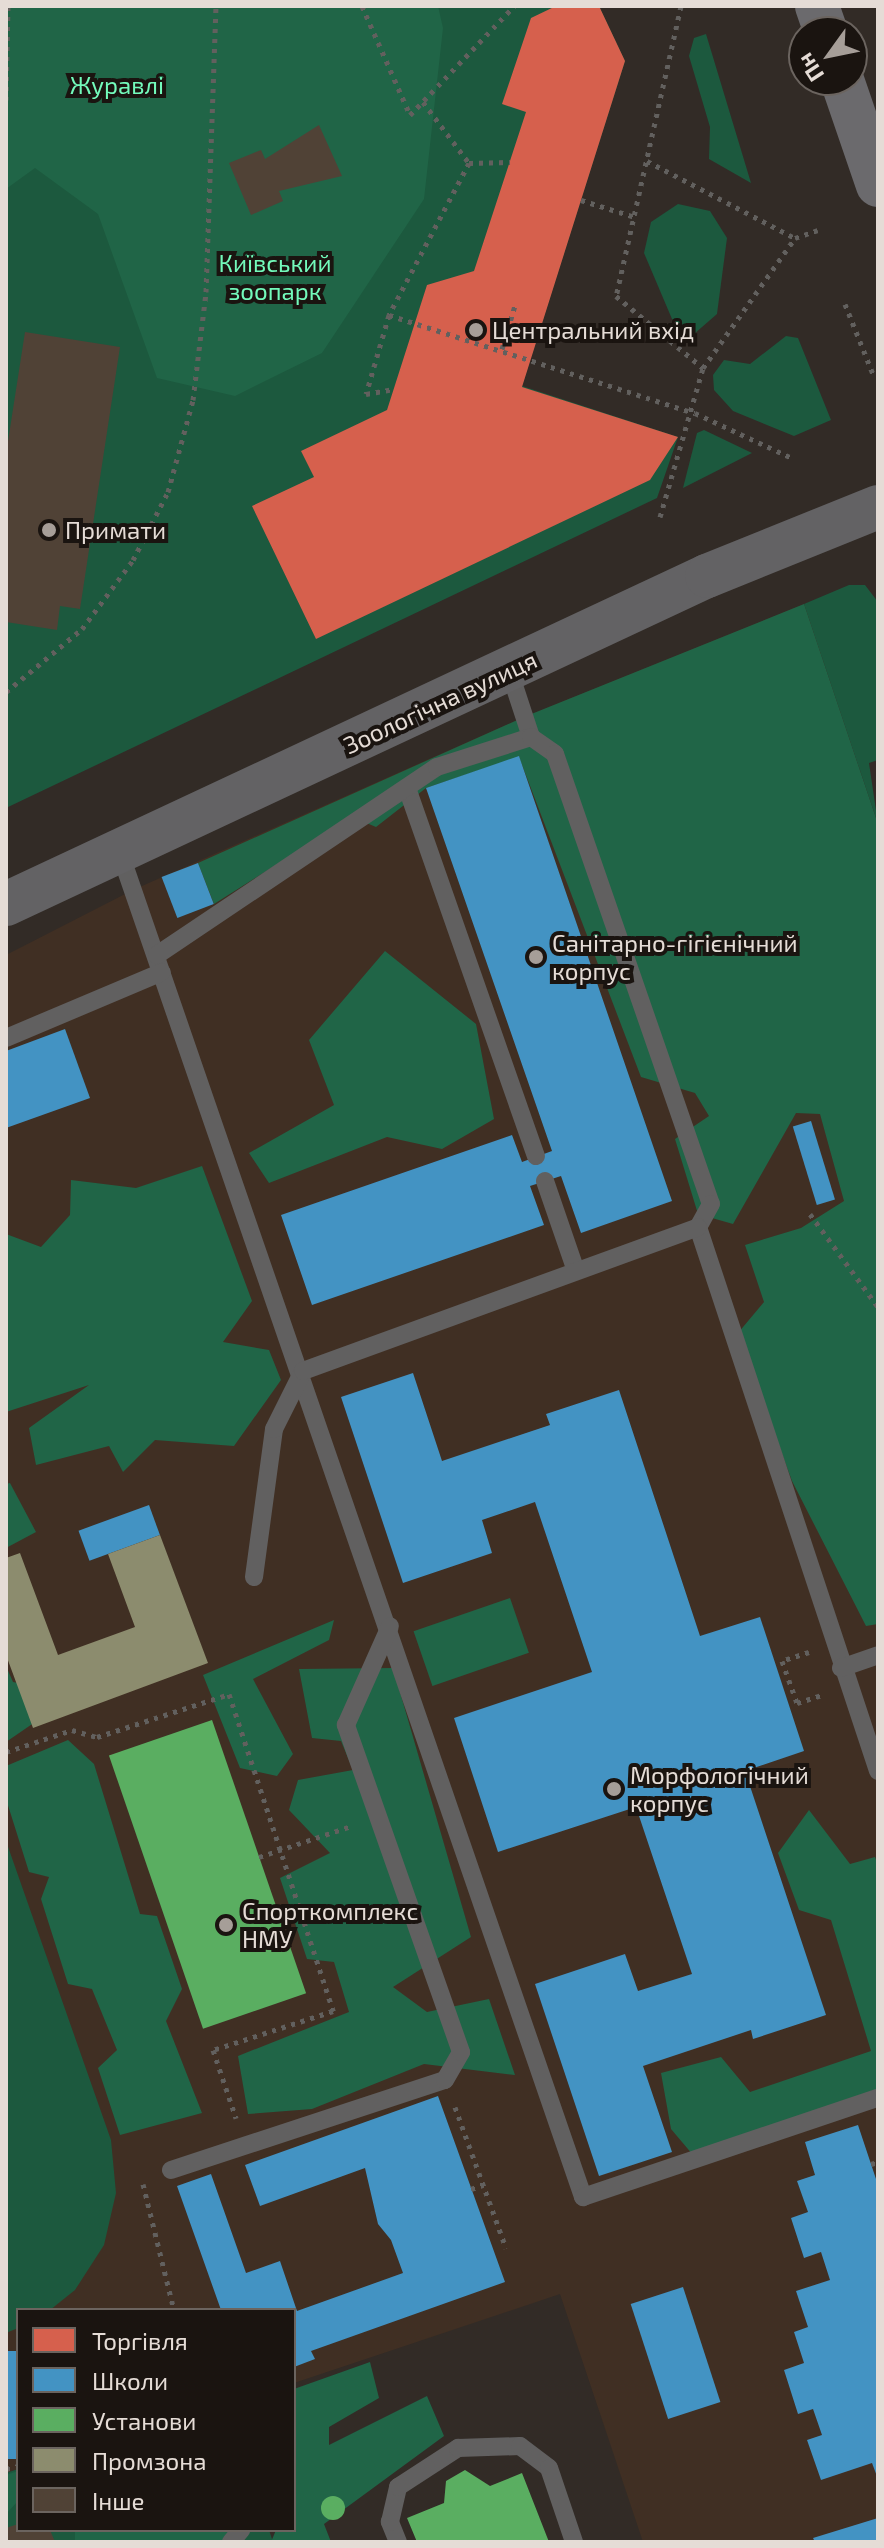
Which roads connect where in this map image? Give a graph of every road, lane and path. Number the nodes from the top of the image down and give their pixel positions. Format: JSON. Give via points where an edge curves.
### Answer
{"nodes":[{"id":1,"x":8,"y":6,"type":"edge"},
{"id":2,"x":216,"y":6,"type":"edge"},
{"id":3,"x":362,"y":6,"type":"edge"},
{"id":4,"x":514,"y":6,"type":"edge"},
{"id":5,"x":681,"y":6,"type":"edge"},
{"id":6,"x":847,"y":96,"type":"edge"},
{"id":7,"x":6,"y":100,"type":"edge"},
{"id":8,"x":423,"y":102,"type":"junction"},
{"id":9,"x":647,"y":161,"type":"junction"},
{"id":10,"x":510,"y":162,"type":"dead end"},
{"id":11,"x":469,"y":163,"type":"junction"},
{"id":12,"x":878,"y":185,"type":"edge"},
{"id":13,"x":581,"y":200,"type":"dead end"},
{"id":14,"x":635,"y":217,"type":"junction"},
{"id":15,"x":818,"y":230,"type":"dead end"},
{"id":16,"x":795,"y":238,"type":"junction"},
{"id":17,"x":516,"y":302,"type":"dead end"},
{"id":18,"x":845,"y":304,"type":"dead end"},
{"id":19,"x":389,"y":315,"type":"junction"},
{"id":20,"x":502,"y":349,"type":"junction"},
{"id":21,"x":703,"y":368,"type":"junction"},
{"id":22,"x":873,"y":374,"type":"dead end"},
{"id":23,"x":393,"y":389,"type":"dead end"},
{"id":24,"x":695,"y":413,"type":"junction"},
{"id":25,"x":792,"y":458,"type":"dead end"},
{"id":26,"x":878,"y":507,"type":"edge"},
{"id":27,"x":660,"y":517,"type":"dead end"},
{"id":28,"x":509,"y":670,"type":"junction"},
{"id":29,"x":6,"y":692,"type":"edge"},
{"id":30,"x":531,"y":737,"type":"junction"},
{"id":31,"x":407,"y":788,"type":"junction"},
{"id":32,"x":119,"y":850,"type":"junction"},
{"id":33,"x":6,"y":904,"type":"edge"},
{"id":34,"x":160,"y":964,"type":"junction"},
{"id":35,"x":6,"y":1038,"type":"edge"},
{"id":36,"x":536,"y":1156,"type":"dead end"},
{"id":37,"x":545,"y":1181,"type":"dead end"},
{"id":38,"x":810,"y":1214,"type":"dead end"},
{"id":39,"x":698,"y":1227,"type":"junction"},
{"id":40,"x":576,"y":1271,"type":"junction"},
{"id":41,"x":878,"y":1307,"type":"edge"},
{"id":42,"x":303,"y":1371,"type":"junction"},
{"id":43,"x":254,"y":1577,"type":"dead end"},
{"id":44,"x":390,"y":1626,"type":"junction"},
{"id":45,"x":813,"y":1651,"type":"dead end"},
{"id":46,"x":878,"y":1655,"type":"edge"},
{"id":47,"x":841,"y":1668,"type":"junction"},
{"id":48,"x":789,"y":1682,"type":"junction"},
{"id":49,"x":782,"y":1684,"type":"dead end"},
{"id":50,"x":828,"y":1692,"type":"dead end"},
{"id":51,"x":6,"y":1752,"type":"edge"},
{"id":52,"x":878,"y":1771,"type":"edge"},
{"id":53,"x":378,"y":1817,"type":"junction"},
{"id":54,"x":280,"y":1850,"type":"junction"},
{"id":55,"x":259,"y":1857,"type":"dead end"},
{"id":56,"x":445,"y":2080,"type":"junction"},
{"id":57,"x":878,"y":2098,"type":"edge"},
{"id":58,"x":245,"y":2146,"type":"junction"},
{"id":59,"x":171,"y":2170,"type":"joint"},
{"id":60,"x":483,"y":2185,"type":"junction"},
{"id":61,"x":471,"y":2189,"type":"dead end"},
{"id":62,"x":506,"y":2248,"type":"dead end"},
{"id":63,"x":174,"y":2308,"type":"edge"},
{"id":64,"x":398,"y":2542,"type":"edge"},
{"id":65,"x":574,"y":2542,"type":"edge"}],
"edges":[{"from":1,"to":7,"type":"path"},
{"from":2,"to":29,"type":"path","via":[[206,292],[193,400],[168,492],[133,560],[82,629]]},
{"from":3,"to":8,"type":"path","via":[[410,115]]},
{"from":4,"to":8,"type":"path"},
{"from":5,"to":9,"type":"path"},
{"from":6,"to":12,"type":"main road"},
{"from":8,"to":11,"type":"path"},
{"from":9,"to":14,"type":"path"},
{"from":9,"to":16,"type":"path"},
{"from":10,"to":11,"type":"path"},
{"from":11,"to":19,"type":"path"},
{"from":13,"to":14,"type":"path"},
{"from":14,"to":21,"type":"path","via":[[616,296]]},
{"from":15,"to":16,"type":"path"},
{"from":16,"to":21,"type":"path"},
{"from":17,"to":20,"type":"path"},
{"from":18,"to":22,"type":"path"},
{"from":19,"to":20,"type":"path"},
{"from":19,"to":23,"type":"path","via":[[366,394]]},
{"from":20,"to":24,"type":"path"},
{"from":21,"to":24,"type":"path"},
{"from":24,"to":25,"type":"path"},
{"from":24,"to":27,"type":"path"},
{"from":26,"to":28,"type":"street","name":"Зоологічна вулиця"},
{"from":28,"to":30,"type":"lane"},
{"from":28,"to":32,"type":"street","name":"Зоологічна вулиця"},
{"from":30,"to":31,"type":"lane","via":[[437,767]]},
{"from":30,"to":39,"type":"lane","via":[[555,754],[711,1204]]},
{"from":31,"to":34,"type":"lane"},
{"from":31,"to":36,"type":"lane"},
{"from":32,"to":33,"type":"street","name":"Зоологічна вулиця"},
{"from":32,"to":34,"type":"lane"},
{"from":34,"to":35,"type":"lane"},
{"from":34,"to":42,"type":"lane"},
{"from":37,"to":40,"type":"lane"},
{"from":38,"to":41,"type":"path"},
{"from":39,"to":40,"type":"lane"},
{"from":39,"to":47,"type":"lane"},
{"from":40,"to":42,"type":"lane"},
{"from":42,"to":43,"type":"lane","via":[[274,1429]]},
{"from":42,"to":44,"type":"lane"},
{"from":44,"to":53,"type":"lane","via":[[346,1725]]},
{"from":44,"to":57,"type":"lane","via":[[583,2197]]},
{"from":45,"to":48,"type":"path","via":[[782,1661]]},
{"from":46,"to":47,"type":"lane"},
{"from":47,"to":52,"type":"lane"},
{"from":48,"to":49,"type":"path"},
{"from":48,"to":50,"type":"path","via":[[797,1703]]},
{"from":51,"to":54,"type":"path","via":[[72,1730],[97,1737],[229,1694]]},
{"from":53,"to":54,"type":"path"},
{"from":53,"to":56,"type":"lane","via":[[461,2052]]},
{"from":54,"to":55,"type":"path"},
{"from":54,"to":58,"type":"path","via":[[333,2011],[213,2050]]},
{"from":56,"to":58,"type":"lane"},
{"from":56,"to":60,"type":"path"},
{"from":58,"to":59,"type":"lane"},
{"from":59,"to":63,"type":"path","via":[[143,2181]]},
{"from":60,"to":61,"type":"path"},
{"from":60,"to":62,"type":"path"},
{"from":64,"to":65,"type":"lane","via":[[390,2522],[398,2487],[458,2448],[520,2446],[549,2468]]}]}
